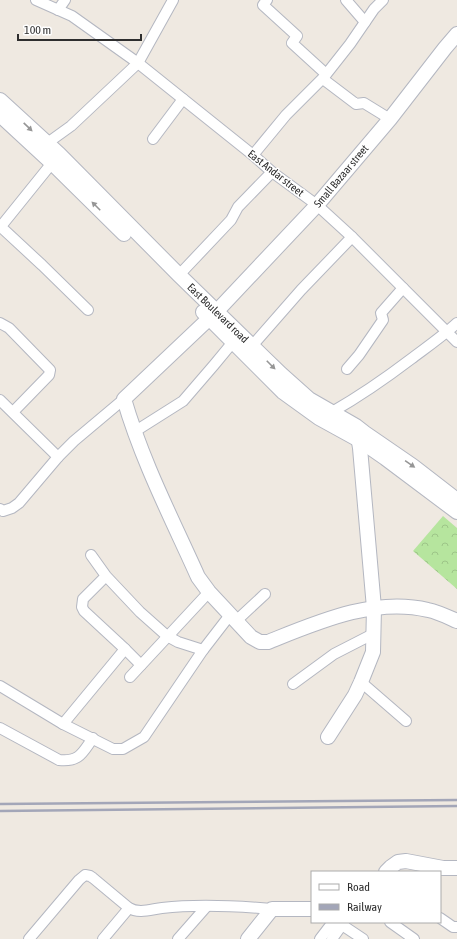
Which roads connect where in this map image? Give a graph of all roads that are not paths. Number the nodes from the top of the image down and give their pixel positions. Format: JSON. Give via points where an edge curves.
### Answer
{"nodes":[{"id":1,"x":36,"y":0,"type":"edge"},
{"id":2,"x":64,"y":0,"type":"edge"},
{"id":3,"x":173,"y":0,"type":"edge"},
{"id":4,"x":267,"y":0,"type":"edge"},
{"id":5,"x":346,"y":0,"type":"edge"},
{"id":6,"x":383,"y":0,"type":"edge"},
{"id":7,"x":58,"y":10,"type":"junction"},
{"id":8,"x":365,"y":22,"type":"junction"},
{"id":9,"x":457,"y":34,"type":"edge"},
{"id":10,"x":138,"y":63,"type":"junction"},
{"id":11,"x":325,"y":76,"type":"junction"},
{"id":12,"x":183,"y":99,"type":"junction"},
{"id":13,"x":0,"y":100,"type":"edge"},
{"id":14,"x":0,"y":115,"type":"edge"},
{"id":15,"x":390,"y":119,"type":"junction"},
{"id":16,"x":153,"y":139,"type":"dead end"},
{"id":17,"x":46,"y":144,"type":"junction"},
{"id":18,"x":253,"y":154,"type":"junction"},
{"id":19,"x":52,"y":162,"type":"junction"},
{"id":20,"x":272,"y":172,"type":"junction"},
{"id":21,"x":317,"y":205,"type":"junction"},
{"id":22,"x":352,"y":237,"type":"junction"},
{"id":23,"x":178,"y":275,"type":"junction"},
{"id":24,"x":403,"y":288,"type":"junction"},
{"id":25,"x":88,"y":310,"type":"dead end"},
{"id":26,"x":213,"y":315,"type":"junction"},
{"id":27,"x":0,"y":323,"type":"edge"},
{"id":28,"x":457,"y":323,"type":"edge"},
{"id":29,"x":447,"y":332,"type":"junction"},
{"id":30,"x":233,"y":342,"type":"junction"},
{"id":31,"x":457,"y":342,"type":"edge"},
{"id":32,"x":252,"y":346,"type":"junction"},
{"id":33,"x":347,"y":369,"type":"dead end"},
{"id":34,"x":124,"y":399,"type":"junction"},
{"id":35,"x":0,"y":400,"type":"edge"},
{"id":36,"x":13,"y":412,"type":"junction"},
{"id":37,"x":332,"y":412,"type":"junction"},
{"id":38,"x":356,"y":426,"type":"junction"},
{"id":39,"x":134,"y":432,"type":"junction"},
{"id":40,"x":359,"y":440,"type":"junction"},
{"id":41,"x":58,"y":457,"type":"junction"},
{"id":42,"x":457,"y":500,"type":"edge"},
{"id":43,"x":0,"y":509,"type":"edge"},
{"id":44,"x":457,"y":512,"type":"edge"},
{"id":45,"x":91,"y":555,"type":"dead end"},
{"id":46,"x":106,"y":576,"type":"junction"},
{"id":47,"x":209,"y":592,"type":"junction"},
{"id":48,"x":265,"y":594,"type":"dead end"},
{"id":49,"x":374,"y":608,"type":"junction"},
{"id":50,"x":233,"y":618,"type":"junction"},
{"id":51,"x":457,"y":621,"type":"edge"},
{"id":52,"x":373,"y":634,"type":"junction"},
{"id":53,"x":167,"y":636,"type":"junction"},
{"id":54,"x":125,"y":649,"type":"junction"},
{"id":55,"x":203,"y":650,"type":"junction"},
{"id":56,"x":141,"y":665,"type":"junction"},
{"id":57,"x":130,"y":677,"type":"dead end"},
{"id":58,"x":361,"y":682,"type":"junction"},
{"id":59,"x":293,"y":684,"type":"dead end"},
{"id":60,"x":0,"y":686,"type":"edge"},
{"id":61,"x":406,"y":721,"type":"dead end"},
{"id":62,"x":63,"y":724,"type":"junction"},
{"id":63,"x":0,"y":728,"type":"edge"},
{"id":64,"x":328,"y":737,"type":"dead end"},
{"id":65,"x":93,"y":738,"type":"junction"},
{"id":66,"x":457,"y":868,"type":"edge"},
{"id":67,"x":387,"y":871,"type":"edge"},
{"id":68,"x":207,"y":906,"type":"junction"},
{"id":69,"x":129,"y":908,"type":"junction"},
{"id":70,"x":272,"y":909,"type":"junction"},
{"id":71,"x":311,"y":909,"type":"edge"},
{"id":72,"x":441,"y":919,"type":"edge"},
{"id":73,"x":340,"y":923,"type":"edge"},
{"id":74,"x":391,"y":923,"type":"edge"},
{"id":75,"x":457,"y":927,"type":"edge"},
{"id":76,"x":29,"y":939,"type":"edge"},
{"id":77,"x":103,"y":939,"type":"edge"},
{"id":78,"x":178,"y":939,"type":"edge"},
{"id":79,"x":248,"y":939,"type":"edge"},
{"id":80,"x":320,"y":939,"type":"edge"},
{"id":81,"x":332,"y":939,"type":"edge"},
{"id":82,"x":363,"y":939,"type":"edge"},
{"id":83,"x":414,"y":939,"type":"edge"}],
"edges":[{"from":1,"to":7,"type":"street","name":"East Andar street"},
{"from":2,"to":7,"type":"street"},
{"from":3,"to":10,"type":"street"},
{"from":4,"to":11,"type":"street","via":[[263,5],[297,36],[292,43]]},
{"from":5,"to":8,"type":"street"},
{"from":6,"to":8,"type":"street"},
{"from":7,"to":10,"type":"street","name":"East Andar street","via":[[72,16]]},
{"from":8,"to":11,"type":"street"},
{"from":9,"to":15,"type":"main road","name":"Small Bazaar street"},
{"from":10,"to":12,"type":"street","name":"East Andar street"},
{"from":10,"to":17,"type":"street","via":[[71,126]]},
{"from":11,"to":15,"type":"street","via":[[356,104],[364,103]]},
{"from":11,"to":18,"type":"street"},
{"from":12,"to":16,"type":"street"},
{"from":12,"to":18,"type":"street","name":"East Andar street"},
{"from":13,"to":17,"type":"main road","name":"East Boulevard road","one_way":true},
{"from":14,"to":19,"type":"main road"},
{"from":15,"to":21,"type":"main road","name":"Small Bazaar street"},
{"from":17,"to":23,"type":"main road","name":"East Boulevard road"},
{"from":18,"to":20,"type":"street","name":"East Andar street"},
{"from":19,"to":25,"type":"street","via":[[1,226]]},
{"from":26,"to":19,"type":"main road","one_way":true},
{"from":20,"to":21,"type":"street","name":"East Andar street"},
{"from":20,"to":23,"type":"street","via":[[238,207],[232,220]]},
{"from":21,"to":22,"type":"street","name":"East Andar street"},
{"from":21,"to":26,"type":"main road","name":"Small Bazaar street"},
{"from":22,"to":24,"type":"street","name":"East Andar street"},
{"from":22,"to":32,"type":"street"},
{"from":23,"to":26,"type":"main road","name":"East Boulevard road"},
{"from":24,"to":29,"type":"street","name":"East Andar street"},
{"from":24,"to":33,"type":"street","via":[[381,313],[383,320]]},
{"from":26,"to":30,"type":"main road"},
{"from":26,"to":32,"type":"main road","name":"East Boulevard road"},
{"from":26,"to":34,"type":"main road","name":"Small Bazaar street"},
{"from":27,"to":36,"type":"street","via":[[9,328],[50,370]]},
{"from":28,"to":29,"type":"street"},
{"from":29,"to":31,"type":"street","name":"East Andar street"},
{"from":29,"to":37,"type":"street"},
{"from":30,"to":39,"type":"street","via":[[183,401]]},
{"from":30,"to":40,"type":"main road","via":[[283,392],[319,418]]},
{"from":32,"to":37,"type":"main road","name":"East Boulevard road","one_way":true,"via":[[309,399]]},
{"from":34,"to":39,"type":"main road"},
{"from":34,"to":41,"type":"street"},
{"from":35,"to":36,"type":"street"},
{"from":36,"to":41,"type":"street"},
{"from":37,"to":38,"type":"main road","name":"East Boulevard road"},
{"from":38,"to":40,"type":"main road"},
{"from":38,"to":42,"type":"main road","name":"East Boulevard road","one_way":true},
{"from":39,"to":47,"type":"main road","via":[[198,577]]},
{"from":40,"to":44,"type":"main road"},
{"from":40,"to":49,"type":"main road"},
{"from":41,"to":43,"type":"street","via":[[19,503],[3,512]]},
{"from":45,"to":46,"type":"street"},
{"from":46,"to":53,"type":"street"},
{"from":46,"to":54,"type":"street","via":[[83,599],[82,607]]},
{"from":47,"to":50,"type":"main road"},
{"from":47,"to":53,"type":"street"},
{"from":48,"to":50,"type":"street"},
{"from":49,"to":50,"type":"main road","via":[[322,620],[266,642],[251,637]]},
{"from":49,"to":51,"type":"main road","via":[[421,608]]},
{"from":49,"to":52,"type":"main road"},
{"from":50,"to":55,"type":"street"},
{"from":52,"to":58,"type":"main road","via":[[371,658]]},
{"from":52,"to":59,"type":"street","via":[[334,654]]},
{"from":53,"to":55,"type":"street"},
{"from":53,"to":56,"type":"street"},
{"from":54,"to":56,"type":"street"},
{"from":54,"to":62,"type":"street"},
{"from":55,"to":65,"type":"street","via":[[144,737],[123,749],[113,750]]},
{"from":56,"to":57,"type":"street"},
{"from":58,"to":61,"type":"street"},
{"from":58,"to":64,"type":"main road"},
{"from":60,"to":62,"type":"street"},
{"from":62,"to":65,"type":"street"},
{"from":63,"to":65,"type":"street","via":[[59,760],[69,761],[77,758]]},
{"from":66,"to":67,"type":"main road","via":[[406,861],[398,862]]},
{"from":68,"to":69,"type":"street","via":[[137,911]]},
{"from":68,"to":70,"type":"street"},
{"from":68,"to":78,"type":"street"},
{"from":69,"to":76,"type":"street","via":[[93,878],[85,875]]},
{"from":69,"to":77,"type":"street"},
{"from":70,"to":71,"type":"main road"},
{"from":70,"to":79,"type":"main road"},
{"from":72,"to":75,"type":"street"},
{"from":73,"to":80,"type":"street"},
{"from":73,"to":81,"type":"street"},
{"from":73,"to":82,"type":"street"},
{"from":74,"to":83,"type":"street"}]}
